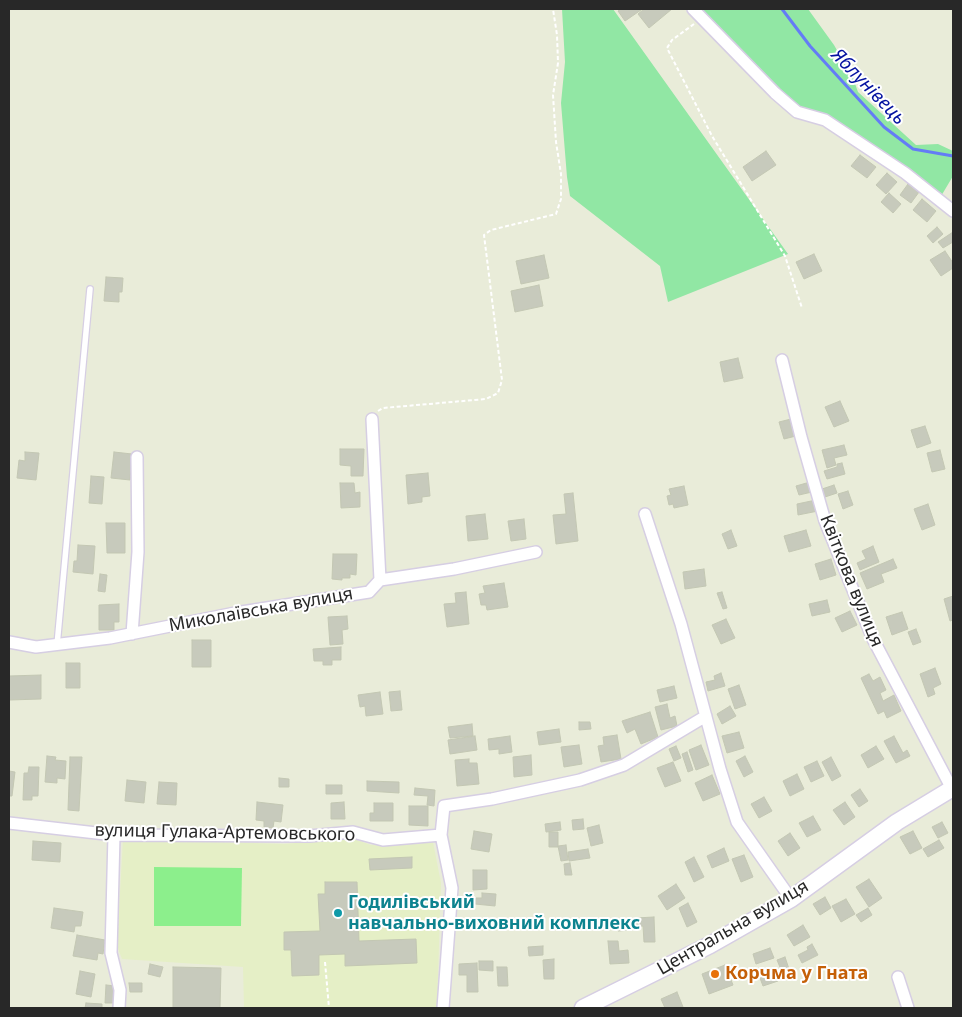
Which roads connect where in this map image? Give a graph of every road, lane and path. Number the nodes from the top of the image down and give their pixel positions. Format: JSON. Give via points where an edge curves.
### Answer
{"nodes":[{"id":1,"x":553,"y":9,"type":"edge"},
{"id":2,"x":693,"y":9,"type":"edge"},
{"id":3,"x":702,"y":18,"type":"junction"},
{"id":4,"x":953,"y":211,"type":"edge"},
{"id":5,"x":90,"y":289,"type":"dead end"},
{"id":6,"x":802,"y":308,"type":"dead end"},
{"id":7,"x":782,"y":360,"type":"dead end"},
{"id":8,"x":372,"y":419,"type":"joint"},
{"id":9,"x":137,"y":457,"type":"dead end"},
{"id":10,"x":645,"y":514,"type":"dead end"},
{"id":11,"x":536,"y":552,"type":"dead end"},
{"id":12,"x":380,"y":580,"type":"junction"},
{"id":13,"x":132,"y":634,"type":"junction"},
{"id":14,"x":9,"y":642,"type":"edge"},
{"id":15,"x":56,"y":645,"type":"junction"},
{"id":16,"x":706,"y":716,"type":"junction"},
{"id":17,"x":952,"y":789,"type":"edge"},
{"id":18,"x":9,"y":823,"type":"edge"},
{"id":19,"x":114,"y":835,"type":"junction"},
{"id":20,"x":441,"y":835,"type":"junction"},
{"id":21,"x":790,"y":899,"type":"junction"},
{"id":22,"x":325,"y":962,"type":"dead end"},
{"id":23,"x":898,"y":977,"type":"dead end"},
{"id":24,"x":119,"y":1008,"type":"edge"},
{"id":25,"x":329,"y":1008,"type":"edge"},
{"id":26,"x":443,"y":1008,"type":"edge"},
{"id":27,"x":583,"y":1008,"type":"edge"},
{"id":28,"x":908,"y":1008,"type":"edge"}],
"edges":[{"from":1,"to":8,"type":"path","via":[[557,35],[554,94],[556,142],[562,174],[561,199],[556,214],[491,230],[484,235],[502,380],[498,393],[486,399],[382,408]]},
{"from":2,"to":3,"type":"street"},
{"from":3,"to":4,"type":"street","via":[[797,112],[825,120],[905,172]]},
{"from":3,"to":6,"type":"path","via":[[666,48],[712,136],[784,256]]},
{"from":5,"to":15,"type":"lane"},
{"from":7,"to":17,"type":"street","name":"Квіткова вулиця","via":[[825,520],[873,639]]},
{"from":8,"to":12,"type":"street"},
{"from":9,"to":13,"type":"street","via":[[138,552]]},
{"from":10,"to":16,"type":"street","via":[[681,624]]},
{"from":11,"to":12,"type":"street"},
{"from":12,"to":13,"type":"street","name":"Миколаївська вулиця","via":[[368,592],[235,613]]},
{"from":13,"to":15,"type":"street","name":"Миколаївська вулиця"},
{"from":14,"to":15,"type":"street","name":"Миколаївська вулиця","via":[[36,647]]},
{"from":16,"to":20,"type":"street","via":[[624,765],[580,780],[444,806]]},
{"from":16,"to":21,"type":"street","via":[[737,822]]},
{"from":17,"to":21,"type":"main road","name":"Центральна вулиця","via":[[897,822]]},
{"from":18,"to":19,"type":"street","name":"вулиця Гулака-Артемовського"},
{"from":19,"to":20,"type":"street","name":"вулиця Гулака-Артемовського","via":[[309,836],[354,832],[383,840]]},
{"from":19,"to":24,"type":"street","via":[[111,952],[120,990]]},
{"from":20,"to":26,"type":"street","via":[[452,888]]},
{"from":21,"to":27,"type":"main road","name":"Центральна вулиця","via":[[710,945]]},
{"from":22,"to":25,"type":"path"},
{"from":23,"to":28,"type":"street"}]}
